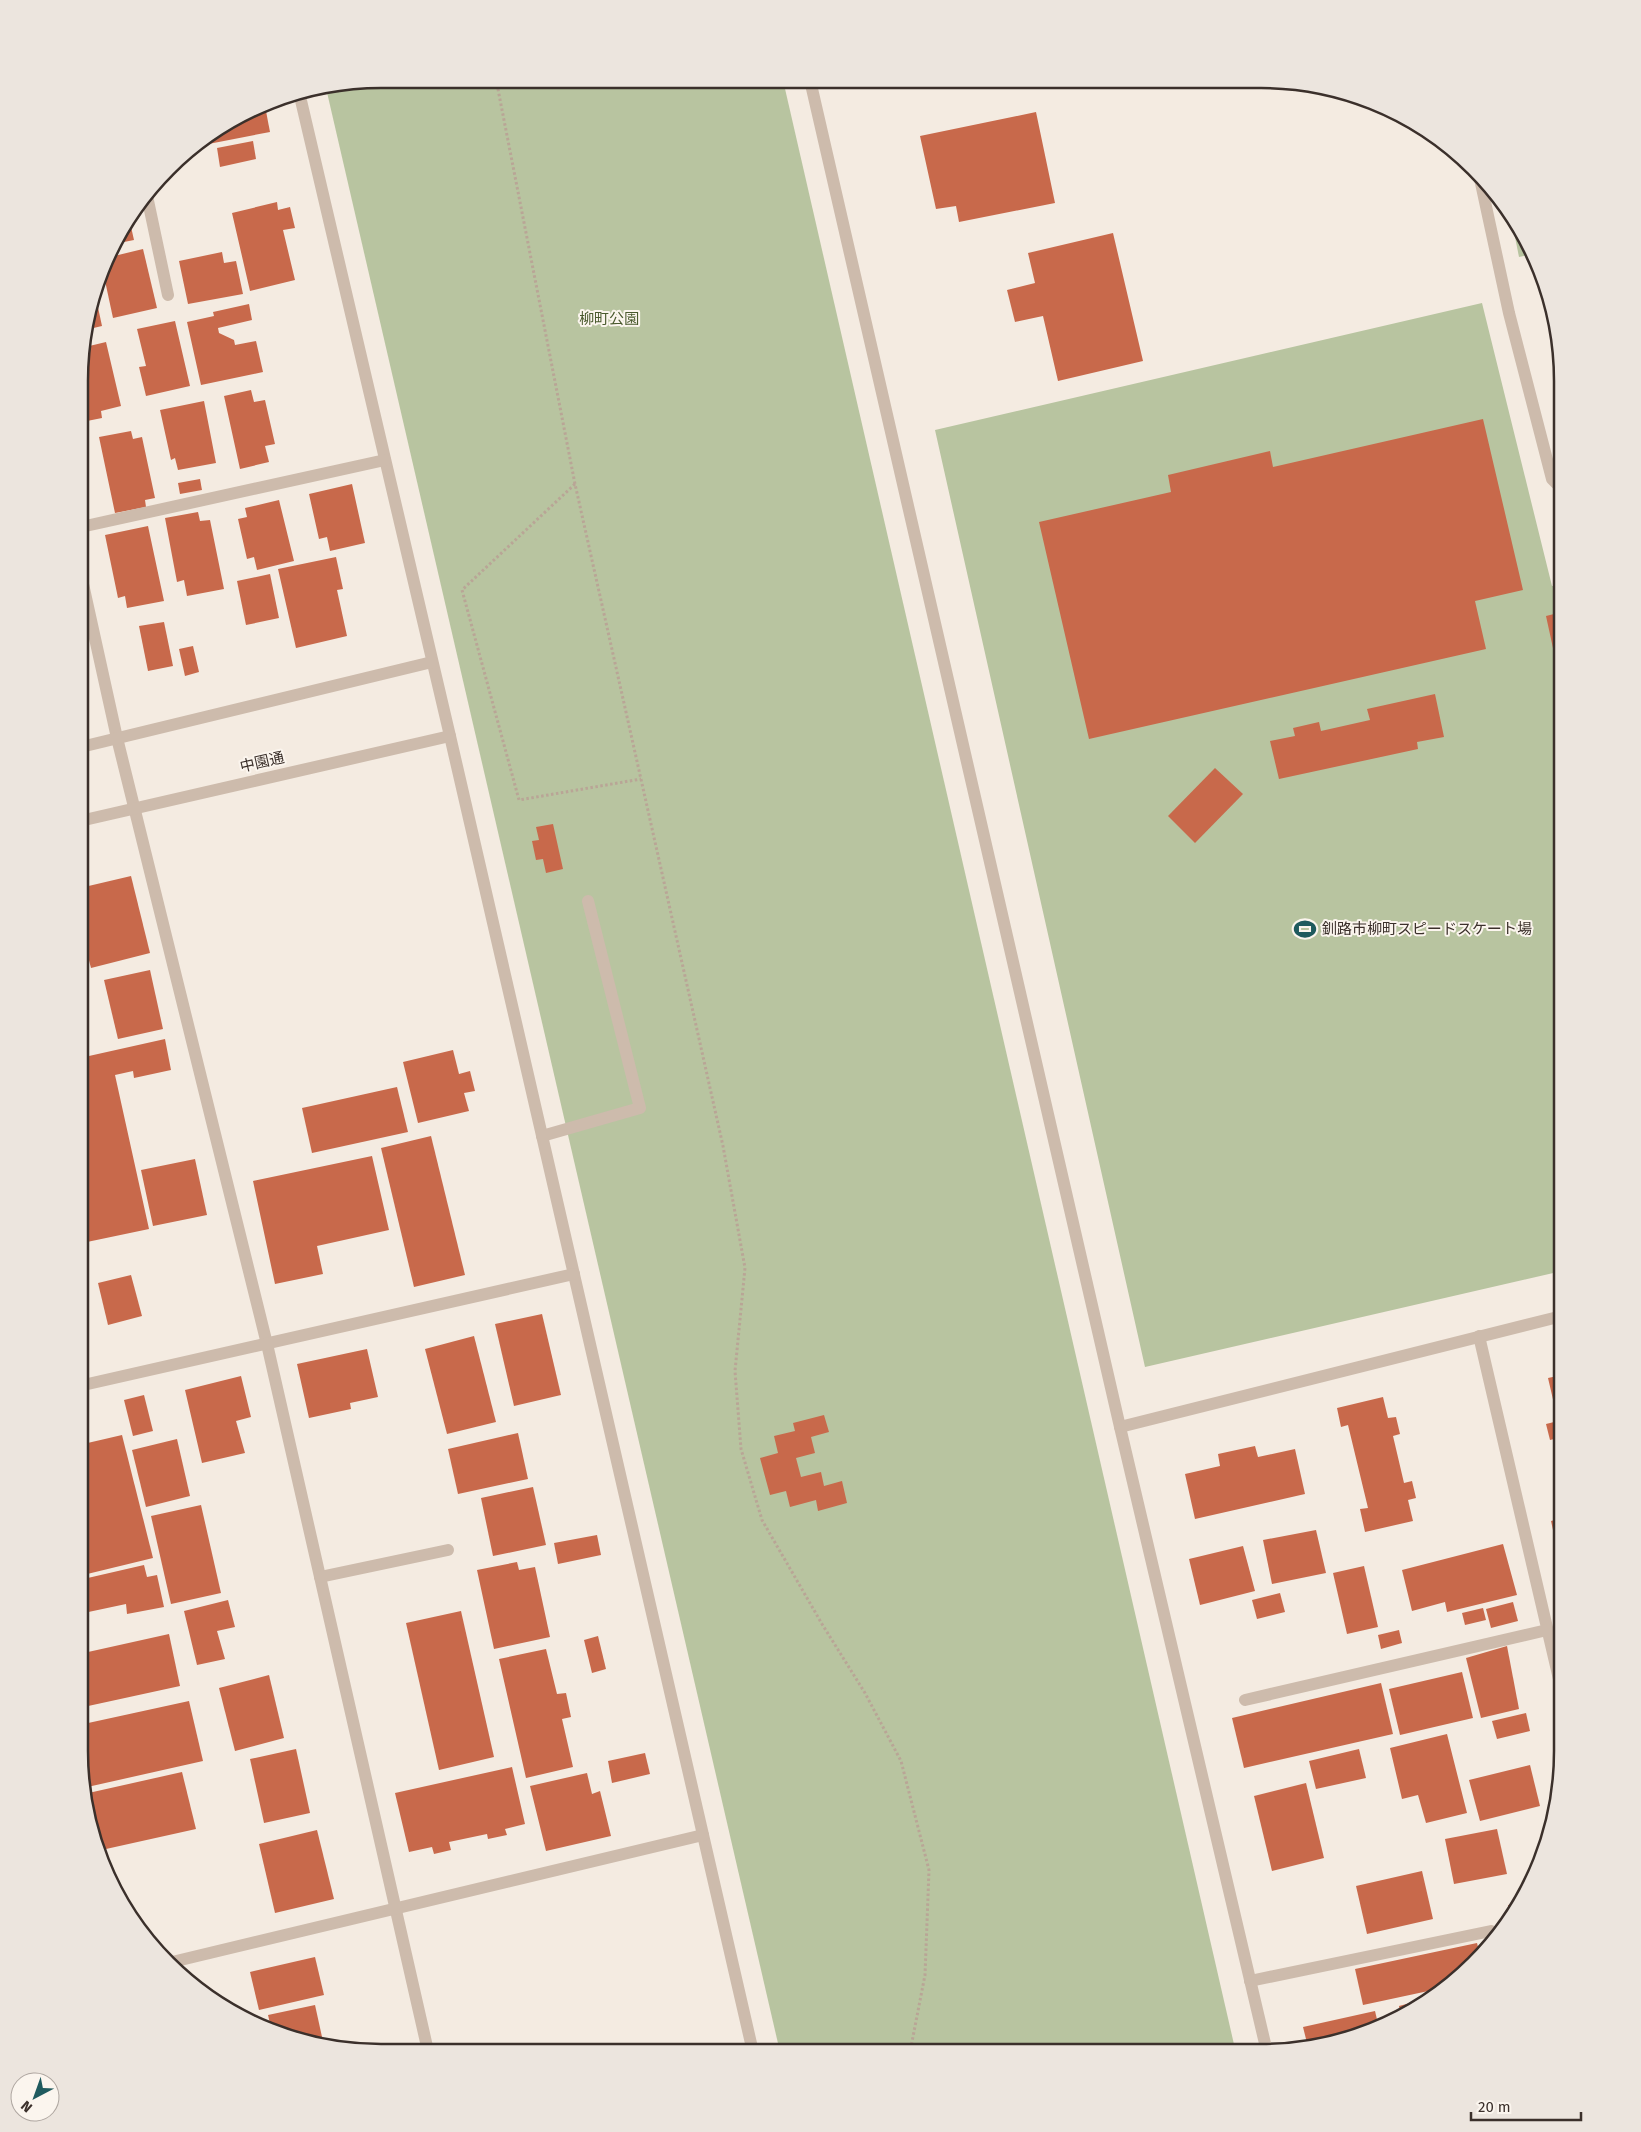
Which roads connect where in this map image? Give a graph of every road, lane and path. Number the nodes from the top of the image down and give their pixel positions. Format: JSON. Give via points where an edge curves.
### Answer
{"nodes":[{"id":1,"x":498,"y":87,"type":"edge"},
{"id":2,"x":812,"y":87,"type":"edge"},
{"id":3,"x":300,"y":99,"type":"edge"},
{"id":4,"x":1482,"y":188,"type":"edge"},
{"id":5,"x":148,"y":202,"type":"edge"},
{"id":6,"x":168,"y":295,"type":"dead end"},
{"id":7,"x":384,"y":460,"type":"junction"},
{"id":8,"x":1554,"y":481,"type":"edge"},
{"id":9,"x":575,"y":484,"type":"junction"},
{"id":10,"x":88,"y":525,"type":"edge"},
{"id":11,"x":88,"y":607,"type":"edge"},
{"id":12,"x":432,"y":662,"type":"junction"},
{"id":13,"x":450,"y":736,"type":"junction"},
{"id":14,"x":117,"y":738,"type":"junction"},
{"id":15,"x":88,"y":745,"type":"edge"},
{"id":16,"x":641,"y":779,"type":"junction"},
{"id":17,"x":135,"y":808,"type":"junction"},
{"id":18,"x":88,"y":818,"type":"edge"},
{"id":19,"x":588,"y":901,"type":"dead end"},
{"id":20,"x":542,"y":1136,"type":"junction"},
{"id":21,"x":574,"y":1274,"type":"junction"},
{"id":22,"x":1554,"y":1318,"type":"edge"},
{"id":23,"x":1479,"y":1336,"type":"junction"},
{"id":24,"x":267,"y":1344,"type":"junction"},
{"id":25,"x":88,"y":1384,"type":"edge"},
{"id":26,"x":1120,"y":1427,"type":"junction"},
{"id":27,"x":448,"y":1550,"type":"dead end"},
{"id":28,"x":320,"y":1577,"type":"junction"},
{"id":29,"x":1547,"y":1630,"type":"junction"},
{"id":30,"x":1554,"y":1659,"type":"edge"},
{"id":31,"x":1245,"y":1700,"type":"dead end"},
{"id":32,"x":703,"y":1834,"type":"junction"},
{"id":33,"x":396,"y":1909,"type":"junction"},
{"id":34,"x":1491,"y":1931,"type":"dead end"},
{"id":35,"x":175,"y":1961,"type":"edge"},
{"id":36,"x":1250,"y":1981,"type":"junction"},
{"id":37,"x":426,"y":2044,"type":"edge"},
{"id":38,"x":751,"y":2044,"type":"edge"},
{"id":39,"x":912,"y":2044,"type":"edge"},
{"id":40,"x":1265,"y":2044,"type":"edge"}],
"edges":[{"from":1,"to":9,"type":"path"},
{"from":2,"to":26,"type":"street"},
{"from":3,"to":7,"type":"street"},
{"from":4,"to":8,"type":"street","via":[[1509,313]]},
{"from":5,"to":6,"type":"street"},
{"from":7,"to":10,"type":"street"},
{"from":7,"to":12,"type":"street"},
{"from":9,"to":16,"type":"path"},
{"from":9,"to":16,"type":"path","via":[[462,590],[519,800]]},
{"from":11,"to":14,"type":"street"},
{"from":12,"to":13,"type":"street"},
{"from":12,"to":14,"type":"street"},
{"from":13,"to":17,"type":"street","name":"中園通"},
{"from":13,"to":20,"type":"street"},
{"from":14,"to":15,"type":"street"},
{"from":14,"to":17,"type":"street"},
{"from":16,"to":39,"type":"path","via":[[723,1146],[745,1268],[736,1371],[741,1449],[762,1520],[865,1693],[901,1761],[928,1870],[925,1975]]},
{"from":17,"to":18,"type":"street","name":"中園通"},
{"from":17,"to":24,"type":"street"},
{"from":19,"to":20,"type":"street","via":[[640,1108]]},
{"from":20,"to":21,"type":"street"},
{"from":21,"to":24,"type":"street"},
{"from":21,"to":32,"type":"street"},
{"from":22,"to":23,"type":"street"},
{"from":23,"to":26,"type":"street"},
{"from":23,"to":29,"type":"street"},
{"from":24,"to":25,"type":"street"},
{"from":24,"to":28,"type":"street"},
{"from":26,"to":36,"type":"street"},
{"from":27,"to":28,"type":"street"},
{"from":28,"to":33,"type":"street"},
{"from":29,"to":30,"type":"street"},
{"from":29,"to":31,"type":"street"},
{"from":32,"to":33,"type":"street"},
{"from":32,"to":38,"type":"street"},
{"from":33,"to":35,"type":"street"},
{"from":33,"to":37,"type":"street"},
{"from":34,"to":36,"type":"street"},
{"from":36,"to":40,"type":"street"}]}
